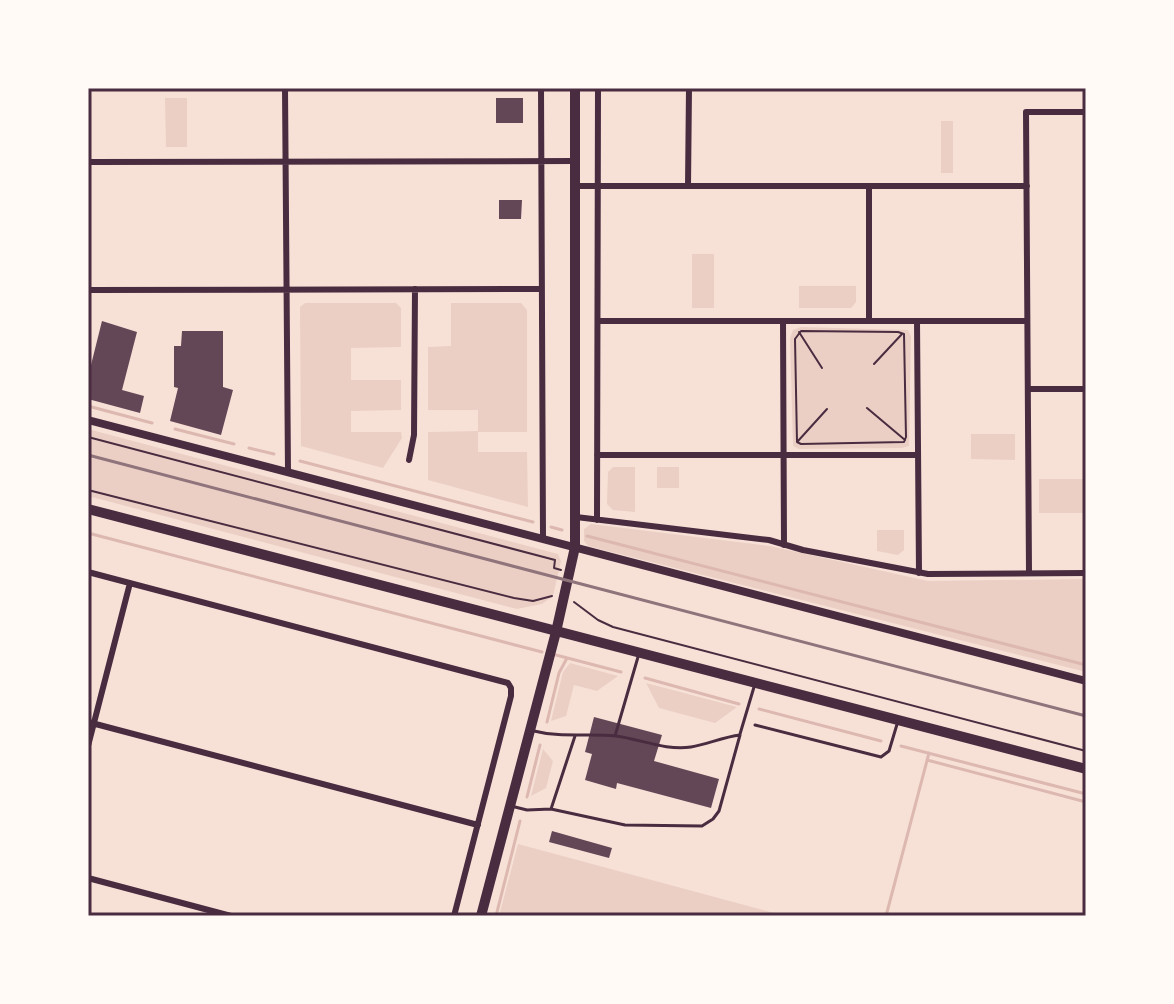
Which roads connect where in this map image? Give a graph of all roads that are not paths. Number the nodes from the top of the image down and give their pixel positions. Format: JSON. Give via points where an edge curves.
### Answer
{"nodes":[{"id":1,"x":285,"y":88,"type":"edge"},
{"id":2,"x":541,"y":88,"type":"edge"},
{"id":3,"x":575,"y":88,"type":"edge"},
{"id":4,"x":598,"y":88,"type":"edge"},
{"id":5,"x":689,"y":88,"type":"edge"},
{"id":6,"x":1086,"y":112,"type":"edge"},
{"id":7,"x":286,"y":161,"type":"junction"},
{"id":8,"x":541,"y":161,"type":"junction"},
{"id":9,"x":575,"y":161,"type":"junction"},
{"id":10,"x":88,"y":162,"type":"edge"},
{"id":11,"x":576,"y":186,"type":"junction"},
{"id":12,"x":598,"y":186,"type":"junction"},
{"id":13,"x":688,"y":186,"type":"junction"},
{"id":14,"x":869,"y":186,"type":"junction"},
{"id":15,"x":1027,"y":186,"type":"junction"},
{"id":16,"x":415,"y":289,"type":"junction"},
{"id":17,"x":541,"y":289,"type":"junction"},
{"id":18,"x":88,"y":290,"type":"edge"},
{"id":19,"x":287,"y":290,"type":"junction"},
{"id":20,"x":598,"y":321,"type":"junction"},
{"id":21,"x":783,"y":321,"type":"junction"},
{"id":22,"x":869,"y":321,"type":"junction"},
{"id":23,"x":917,"y":321,"type":"junction"},
{"id":24,"x":1027,"y":321,"type":"junction"},
{"id":25,"x":1028,"y":389,"type":"junction"},
{"id":26,"x":1086,"y":389,"type":"edge"},
{"id":27,"x":88,"y":420,"type":"edge"},
{"id":28,"x":597,"y":455,"type":"junction"},
{"id":29,"x":784,"y":455,"type":"junction"},
{"id":30,"x":918,"y":455,"type":"junction"},
{"id":31,"x":409,"y":460,"type":"dead end"},
{"id":32,"x":288,"y":472,"type":"junction"},
{"id":33,"x":88,"y":509,"type":"edge"},
{"id":34,"x":576,"y":517,"type":"junction"},
{"id":35,"x":597,"y":520,"type":"junction"},
{"id":36,"x":543,"y":539,"type":"junction"},
{"id":37,"x":784,"y":545,"type":"junction"},
{"id":38,"x":575,"y":547,"type":"junction"},
{"id":39,"x":88,"y":572,"type":"edge"},
{"id":40,"x":919,"y":573,"type":"junction"},
{"id":41,"x":1029,"y":573,"type":"junction"},
{"id":42,"x":1086,"y":573,"type":"edge"},
{"id":43,"x":130,"y":583,"type":"junction"},
{"id":44,"x":556,"y":632,"type":"junction"},
{"id":45,"x":639,"y":653,"type":"junction"},
{"id":46,"x":1086,"y":681,"type":"edge"},
{"id":47,"x":755,"y":683,"type":"junction"},
{"id":48,"x":898,"y":721,"type":"junction"},
{"id":49,"x":91,"y":722,"type":"edge"},
{"id":50,"x":755,"y":725,"type":"dead end"},
{"id":51,"x":530,"y":730,"type":"junction"},
{"id":52,"x":575,"y":735,"type":"junction"},
{"id":53,"x":740,"y":735,"type":"junction"},
{"id":54,"x":615,"y":736,"type":"junction"},
{"id":55,"x":88,"y":746,"type":"edge"},
{"id":56,"x":1086,"y":769,"type":"edge"},
{"id":57,"x":510,"y":805,"type":"junction"},
{"id":58,"x":551,"y":809,"type":"junction"},
{"id":59,"x":478,"y":825,"type":"junction"},
{"id":60,"x":88,"y":878,"type":"edge"},
{"id":61,"x":231,"y":916,"type":"edge"},
{"id":62,"x":454,"y":916,"type":"edge"},
{"id":63,"x":481,"y":916,"type":"edge"}],
"edges":[{"from":1,"to":7,"type":"street"},
{"from":2,"to":8,"type":"street"},
{"from":3,"to":9,"type":"main road"},
{"from":4,"to":12,"type":"street"},
{"from":5,"to":13,"type":"street"},
{"from":6,"to":15,"type":"street","via":[[1026,112]]},
{"from":7,"to":8,"type":"street"},
{"from":7,"to":10,"type":"street"},
{"from":7,"to":19,"type":"street"},
{"from":8,"to":9,"type":"street"},
{"from":8,"to":17,"type":"street"},
{"from":9,"to":11,"type":"main road"},
{"from":11,"to":12,"type":"street"},
{"from":11,"to":34,"type":"main road"},
{"from":12,"to":13,"type":"street"},
{"from":12,"to":20,"type":"street"},
{"from":13,"to":14,"type":"street"},
{"from":14,"to":15,"type":"street"},
{"from":14,"to":22,"type":"street"},
{"from":15,"to":24,"type":"street"},
{"from":16,"to":17,"type":"street"},
{"from":16,"to":19,"type":"street"},
{"from":16,"to":31,"type":"street","via":[[414,439]]},
{"from":17,"to":36,"type":"street"},
{"from":18,"to":19,"type":"street"},
{"from":19,"to":32,"type":"street"},
{"from":20,"to":21,"type":"street"},
{"from":20,"to":28,"type":"street"},
{"from":21,"to":22,"type":"street"},
{"from":21,"to":29,"type":"street"},
{"from":22,"to":23,"type":"street"},
{"from":23,"to":24,"type":"street"},
{"from":23,"to":30,"type":"street"},
{"from":24,"to":25,"type":"street"},
{"from":25,"to":26,"type":"street"},
{"from":25,"to":41,"type":"street"},
{"from":27,"to":32,"type":"street"},
{"from":28,"to":29,"type":"street"},
{"from":28,"to":35,"type":"street"},
{"from":29,"to":30,"type":"street"},
{"from":29,"to":37,"type":"street"},
{"from":30,"to":40,"type":"street"},
{"from":32,"to":36,"type":"street"},
{"from":33,"to":44,"type":"main road"},
{"from":34,"to":35,"type":"street"},
{"from":34,"to":38,"type":"main road"},
{"from":35,"to":37,"type":"street"},
{"from":36,"to":38,"type":"street"},
{"from":37,"to":40,"type":"street"},
{"from":38,"to":44,"type":"main road"},
{"from":38,"to":46,"type":"street"},
{"from":39,"to":43,"type":"street"},
{"from":40,"to":41,"type":"street"},
{"from":41,"to":42,"type":"street"},
{"from":43,"to":49,"type":"street"},
{"from":43,"to":59,"type":"street","via":[[510,685]]},
{"from":44,"to":45,"type":"main road"},
{"from":44,"to":51,"type":"main road"},
{"from":45,"to":47,"type":"main road"},
{"from":45,"to":54,"type":"lane"},
{"from":47,"to":48,"type":"main road"},
{"from":47,"to":53,"type":"lane"},
{"from":48,"to":50,"type":"lane","via":[[889,751],[881,757]]},
{"from":48,"to":56,"type":"main road"},
{"from":49,"to":55,"type":"street"},
{"from":49,"to":59,"type":"street"},
{"from":51,"to":52,"type":"lane"},
{"from":51,"to":57,"type":"main road"},
{"from":52,"to":54,"type":"lane"},
{"from":52,"to":58,"type":"lane"},
{"from":53,"to":54,"type":"lane","via":[[691,747]]},
{"from":53,"to":58,"type":"lane","via":[[719,811],[702,826],[625,825]]},
{"from":57,"to":58,"type":"lane"},
{"from":57,"to":63,"type":"main road"},
{"from":59,"to":62,"type":"street"},
{"from":60,"to":61,"type":"street"}]}
